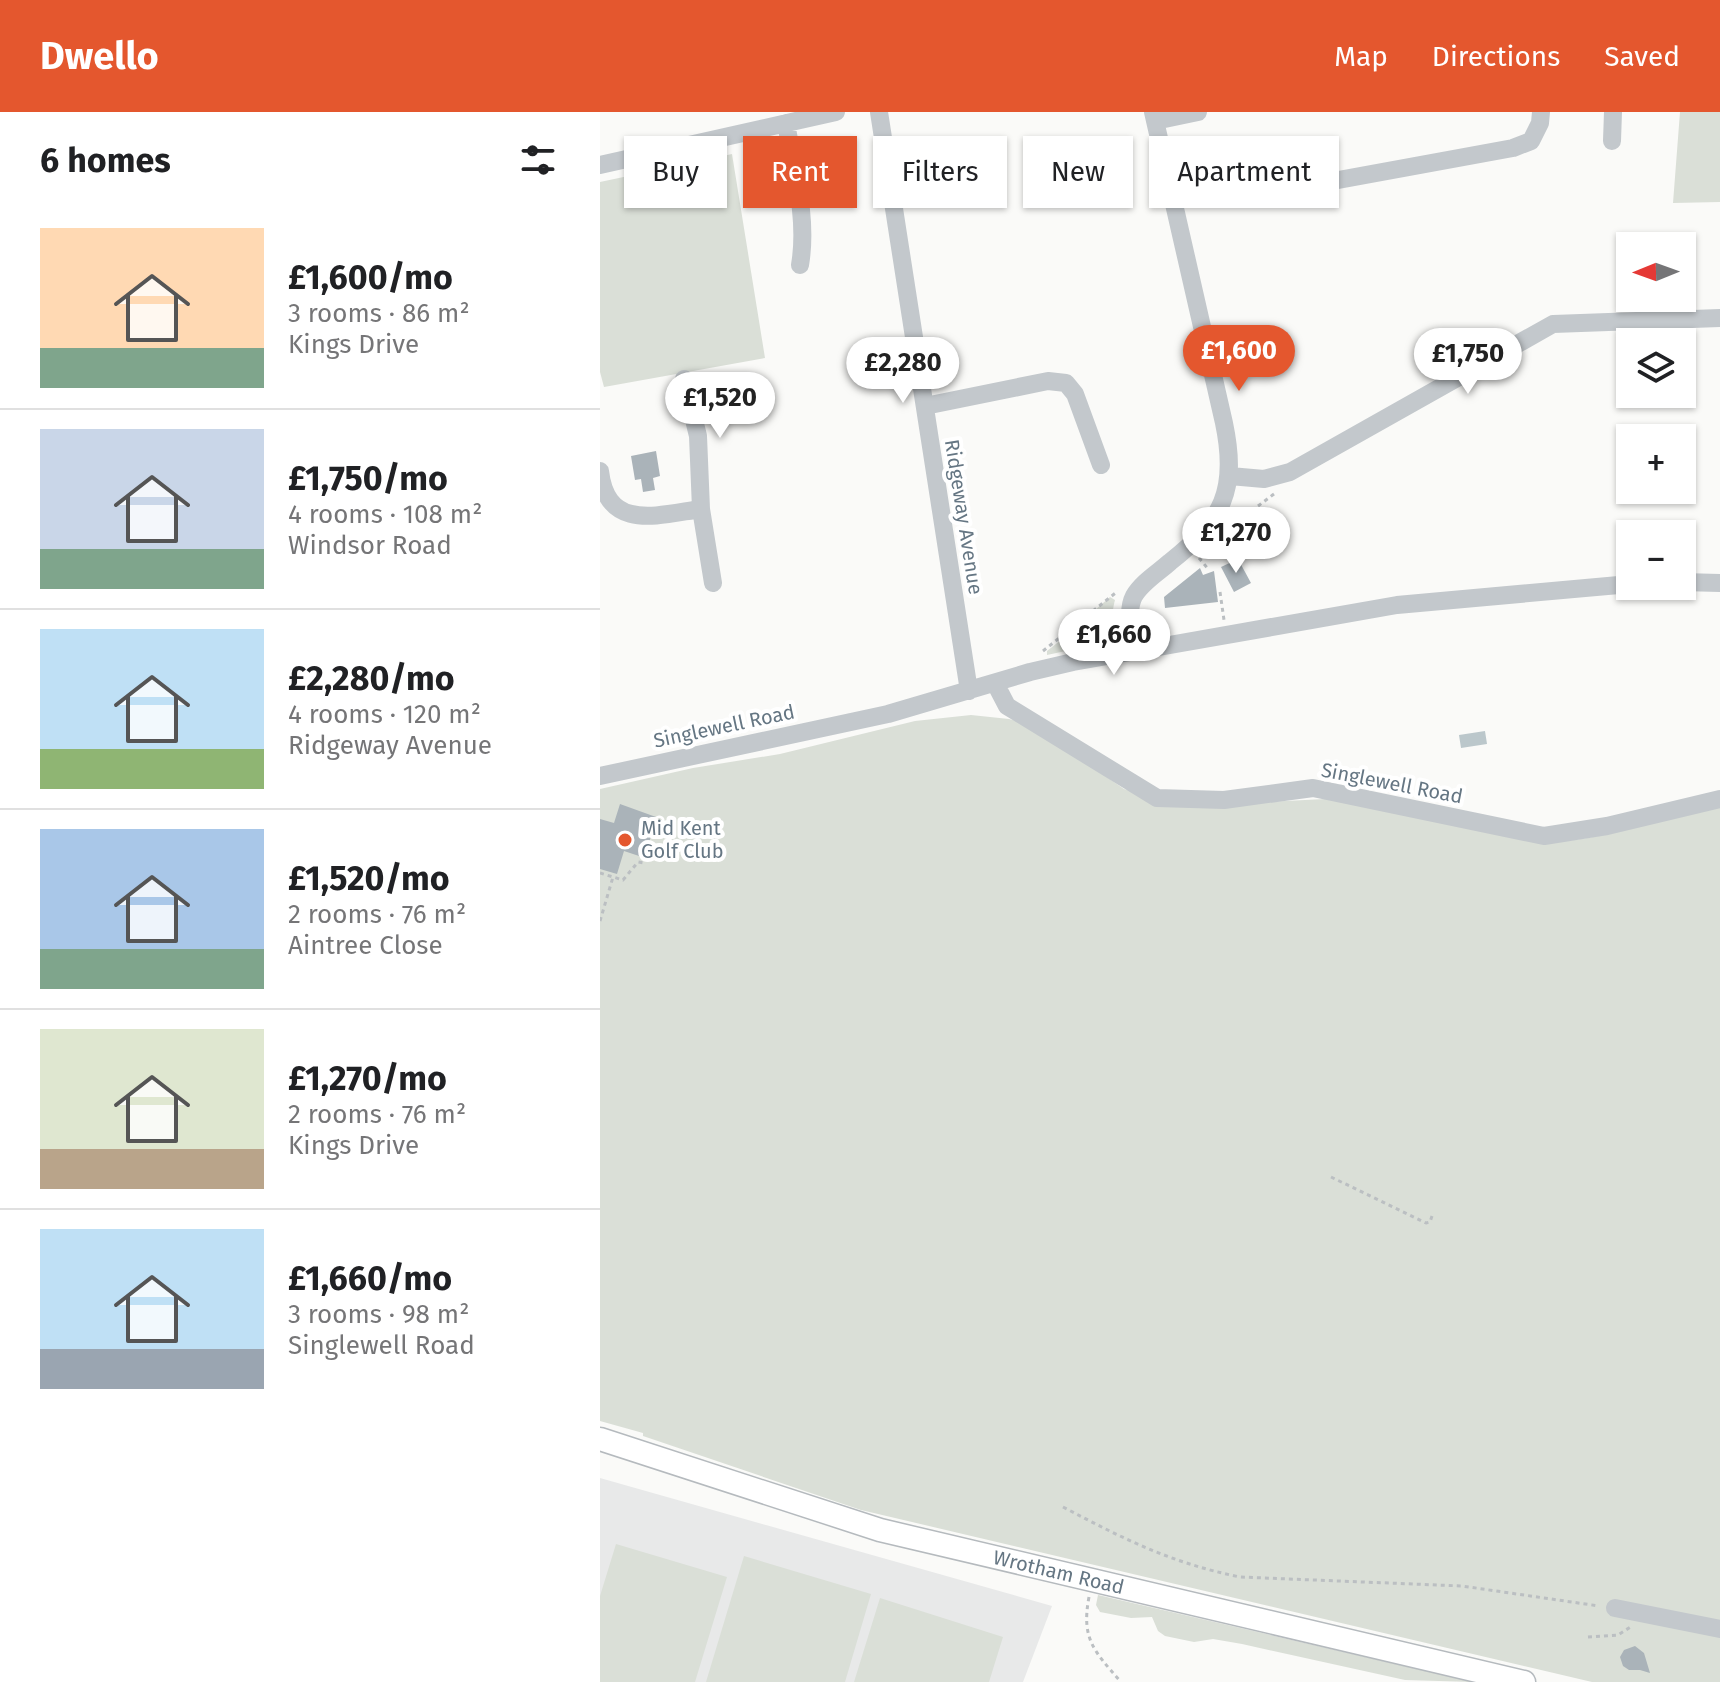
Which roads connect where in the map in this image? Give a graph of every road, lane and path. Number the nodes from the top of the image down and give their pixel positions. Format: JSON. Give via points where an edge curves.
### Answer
{"nodes":[{"id":1,"x":836,"y":112,"type":"edge"},
{"id":2,"x":879,"y":112,"type":"edge"},
{"id":3,"x":1198,"y":112,"type":"edge"},
{"id":4,"x":1541,"y":112,"type":"edge"},
{"id":5,"x":1613,"y":112,"type":"edge"},
{"id":6,"x":1154,"y":117,"type":"edge"},
{"id":7,"x":786,"y":123,"type":"junction"},
{"id":8,"x":1612,"y":141,"type":"dead end"},
{"id":9,"x":600,"y":165,"type":"edge"},
{"id":10,"x":1339,"y":180,"type":"edge"},
{"id":11,"x":800,"y":265,"type":"dead end"},
{"id":12,"x":1720,"y":318,"type":"edge"},
{"id":13,"x":684,"y":379,"type":"dead end"},
{"id":14,"x":925,"y":406,"type":"junction"},
{"id":15,"x":1101,"y":465,"type":"dead end"},
{"id":16,"x":600,"y":471,"type":"edge"},
{"id":17,"x":1230,"y":476,"type":"junction"},
{"id":18,"x":1282,"y":490,"type":"dead end"},
{"id":19,"x":701,"y":509,"type":"junction"},
{"id":20,"x":1219,"y":536,"type":"dead end"},
{"id":21,"x":1189,"y":561,"type":"dead end"},
{"id":22,"x":1209,"y":570,"type":"dead end"},
{"id":23,"x":1696,"y":582,"type":"edge"},
{"id":24,"x":713,"y":583,"type":"dead end"},
{"id":25,"x":1720,"y":583,"type":"edge"},
{"id":26,"x":1125,"y":585,"type":"dead end"},
{"id":27,"x":1616,"y":585,"type":"edge"},
{"id":28,"x":1118,"y":591,"type":"junction"},
{"id":29,"x":1220,"y":592,"type":"dead end"},
{"id":30,"x":1116,"y":602,"type":"dead end"},
{"id":31,"x":1224,"y":624,"type":"dead end"},
{"id":32,"x":1136,"y":651,"type":"junction"},
{"id":33,"x":1037,"y":656,"type":"dead end"},
{"id":34,"x":995,"y":683,"type":"junction"},
{"id":35,"x":969,"y":691,"type":"junction"},
{"id":36,"x":600,"y":776,"type":"edge"},
{"id":37,"x":1720,"y":799,"type":"edge"},
{"id":38,"x":655,"y":829,"type":"dead end"},
{"id":39,"x":600,"y":873,"type":"edge"},
{"id":40,"x":613,"y":877,"type":"junction"},
{"id":41,"x":600,"y":921,"type":"edge"},
{"id":42,"x":1331,"y":1177,"type":"dead end"},
{"id":43,"x":1433,"y":1213,"type":"dead end"},
{"id":44,"x":600,"y":1439,"type":"edge"},
{"id":45,"x":1063,"y":1507,"type":"dead end"},
{"id":46,"x":1092,"y":1581,"type":"junction"},
{"id":47,"x":1615,"y":1608,"type":"joint"},
{"id":48,"x":1653,"y":1614,"type":"junction"},
{"id":49,"x":1635,"y":1624,"type":"joint"},
{"id":50,"x":1720,"y":1629,"type":"edge"},
{"id":51,"x":1588,"y":1637,"type":"dead end"},
{"id":52,"x":1121,"y":1682,"type":"edge"},
{"id":53,"x":1524,"y":1682,"type":"edge"}],
"edges":[{"from":1,"to":7,"type":"street"},
{"from":2,"to":14,"type":"street","name":"Ridgeway Avenue"},
{"from":3,"to":6,"type":"street"},
{"from":4,"to":10,"type":"street","via":[[1531,141],[1513,148]]},
{"from":5,"to":8,"type":"street"},
{"from":6,"to":17,"type":"street","via":[[1224,423]]},
{"from":7,"to":9,"type":"street"},
{"from":7,"to":11,"type":"street","via":[[804,234]]},
{"from":12,"to":17,"type":"street","via":[[1554,324],[1290,472],[1264,479]]},
{"from":13,"to":19,"type":"street","via":[[698,436]]},
{"from":14,"to":15,"type":"street","via":[[1048,381],[1066,383]]},
{"from":14,"to":35,"type":"street","name":"Ridgeway Avenue"},
{"from":16,"to":19,"type":"street","via":[[606,493],[630,516]]},
{"from":17,"to":32,"type":"street","via":[[1213,522],[1133,597]]},
{"from":18,"to":20,"type":"path"},
{"from":19,"to":24,"type":"street"},
{"from":21,"to":22,"type":"path","via":[[1197,555]]},
{"from":23,"to":25,"type":"street"},
{"from":26,"to":28,"type":"path"},
{"from":27,"to":32,"type":"street","name":"Singlewell Road","via":[[1397,605]]},
{"from":28,"to":30,"type":"path"},
{"from":28,"to":33,"type":"path"},
{"from":29,"to":31,"type":"path"},
{"from":32,"to":34,"type":"street","name":"Singlewell Road"},
{"from":34,"to":35,"type":"street","name":"Singlewell Road"},
{"from":34,"to":37,"type":"street","name":"Singlewell Road","via":[[1007,706],[1157,798],[1224,800],[1313,788],[1544,836]]},
{"from":35,"to":36,"type":"street","name":"Singlewell Road","via":[[888,714]]},
{"from":38,"to":40,"type":"path","via":[[644,863],[638,862],[623,880]]},
{"from":39,"to":40,"type":"path"},
{"from":40,"to":41,"type":"path"},
{"from":42,"to":43,"type":"path","via":[[1426,1223]]},
{"from":44,"to":46,"type":"main road","name":"Wrotham Road","via":[[867,1526]]},
{"from":45,"to":47,"type":"path","via":[[1148,1550],[1240,1577],[1462,1586]]},
{"from":46,"to":52,"type":"path","via":[[1086,1632]]},
{"from":46,"to":53,"type":"main road","name":"Wrotham Road"},
{"from":47,"to":48,"type":"street"},
{"from":48,"to":49,"type":"street"},
{"from":48,"to":50,"type":"street"},
{"from":49,"to":51,"type":"path","via":[[1618,1635]]}]}
